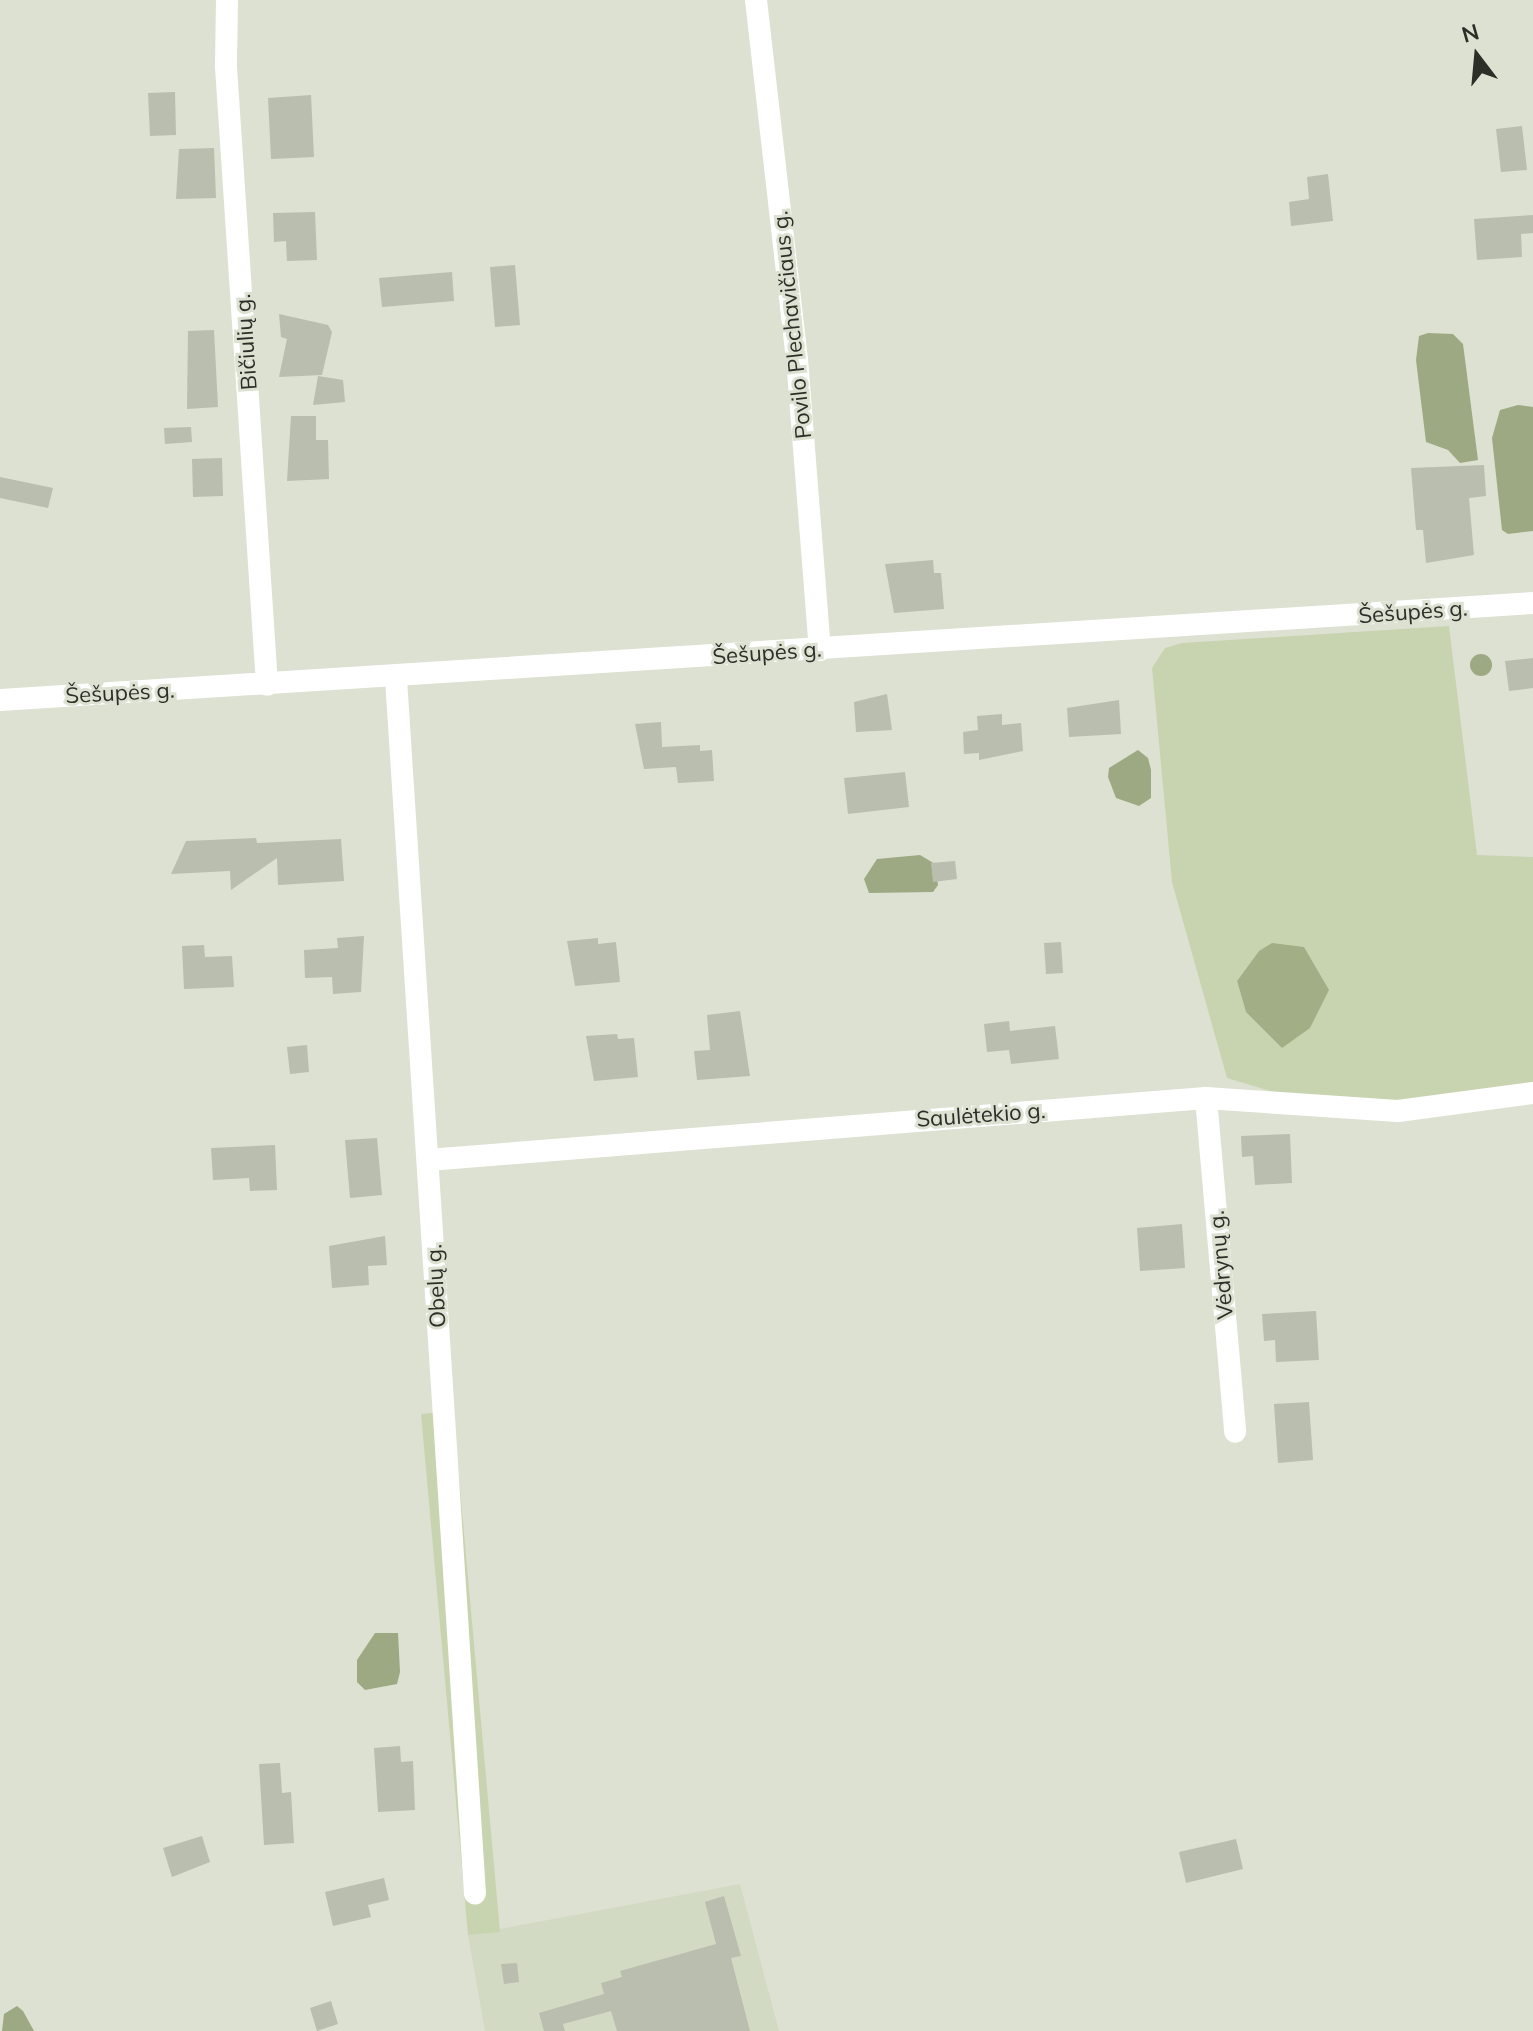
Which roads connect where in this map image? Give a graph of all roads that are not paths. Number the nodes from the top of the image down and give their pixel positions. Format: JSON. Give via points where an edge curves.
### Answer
{"nodes":[{"id":1,"x":227,"y":0,"type":"edge"},
{"id":2,"x":756,"y":0,"type":"edge"},
{"id":3,"x":1533,"y":603,"type":"edge"},
{"id":4,"x":820,"y":650,"type":"junction"},
{"id":5,"x":396,"y":679,"type":"junction"},
{"id":6,"x":267,"y":685,"type":"junction"},
{"id":7,"x":0,"y":700,"type":"edge"},
{"id":8,"x":1533,"y":1093,"type":"edge"},
{"id":9,"x":1206,"y":1098,"type":"junction"},
{"id":10,"x":428,"y":1160,"type":"junction"},
{"id":11,"x":1235,"y":1432,"type":"dead end"},
{"id":12,"x":475,"y":1893,"type":"dead end"}],
"edges":[{"from":1,"to":6,"type":"street","name":"Bičiulių g.","via":[[226,67]]},
{"from":2,"to":4,"type":"street","name":"Povilo Plechavičiaus g.","via":[[797,359]]},
{"from":3,"to":4,"type":"street","name":"Šešupės g."},
{"from":4,"to":5,"type":"street","name":"Šešupės g."},
{"from":5,"to":6,"type":"street","name":"Šešupės g."},
{"from":5,"to":10,"type":"street","name":"Obelų g."},
{"from":6,"to":7,"type":"street","name":"Šešupės g."},
{"from":8,"to":9,"type":"street","name":"Saulėtekio g.","via":[[1398,1111]]},
{"from":9,"to":10,"type":"street","name":"Saulėtekio g."},
{"from":9,"to":11,"type":"street","name":"Vėdrynų g."},
{"from":10,"to":12,"type":"street","name":"Obelų g."}]}
